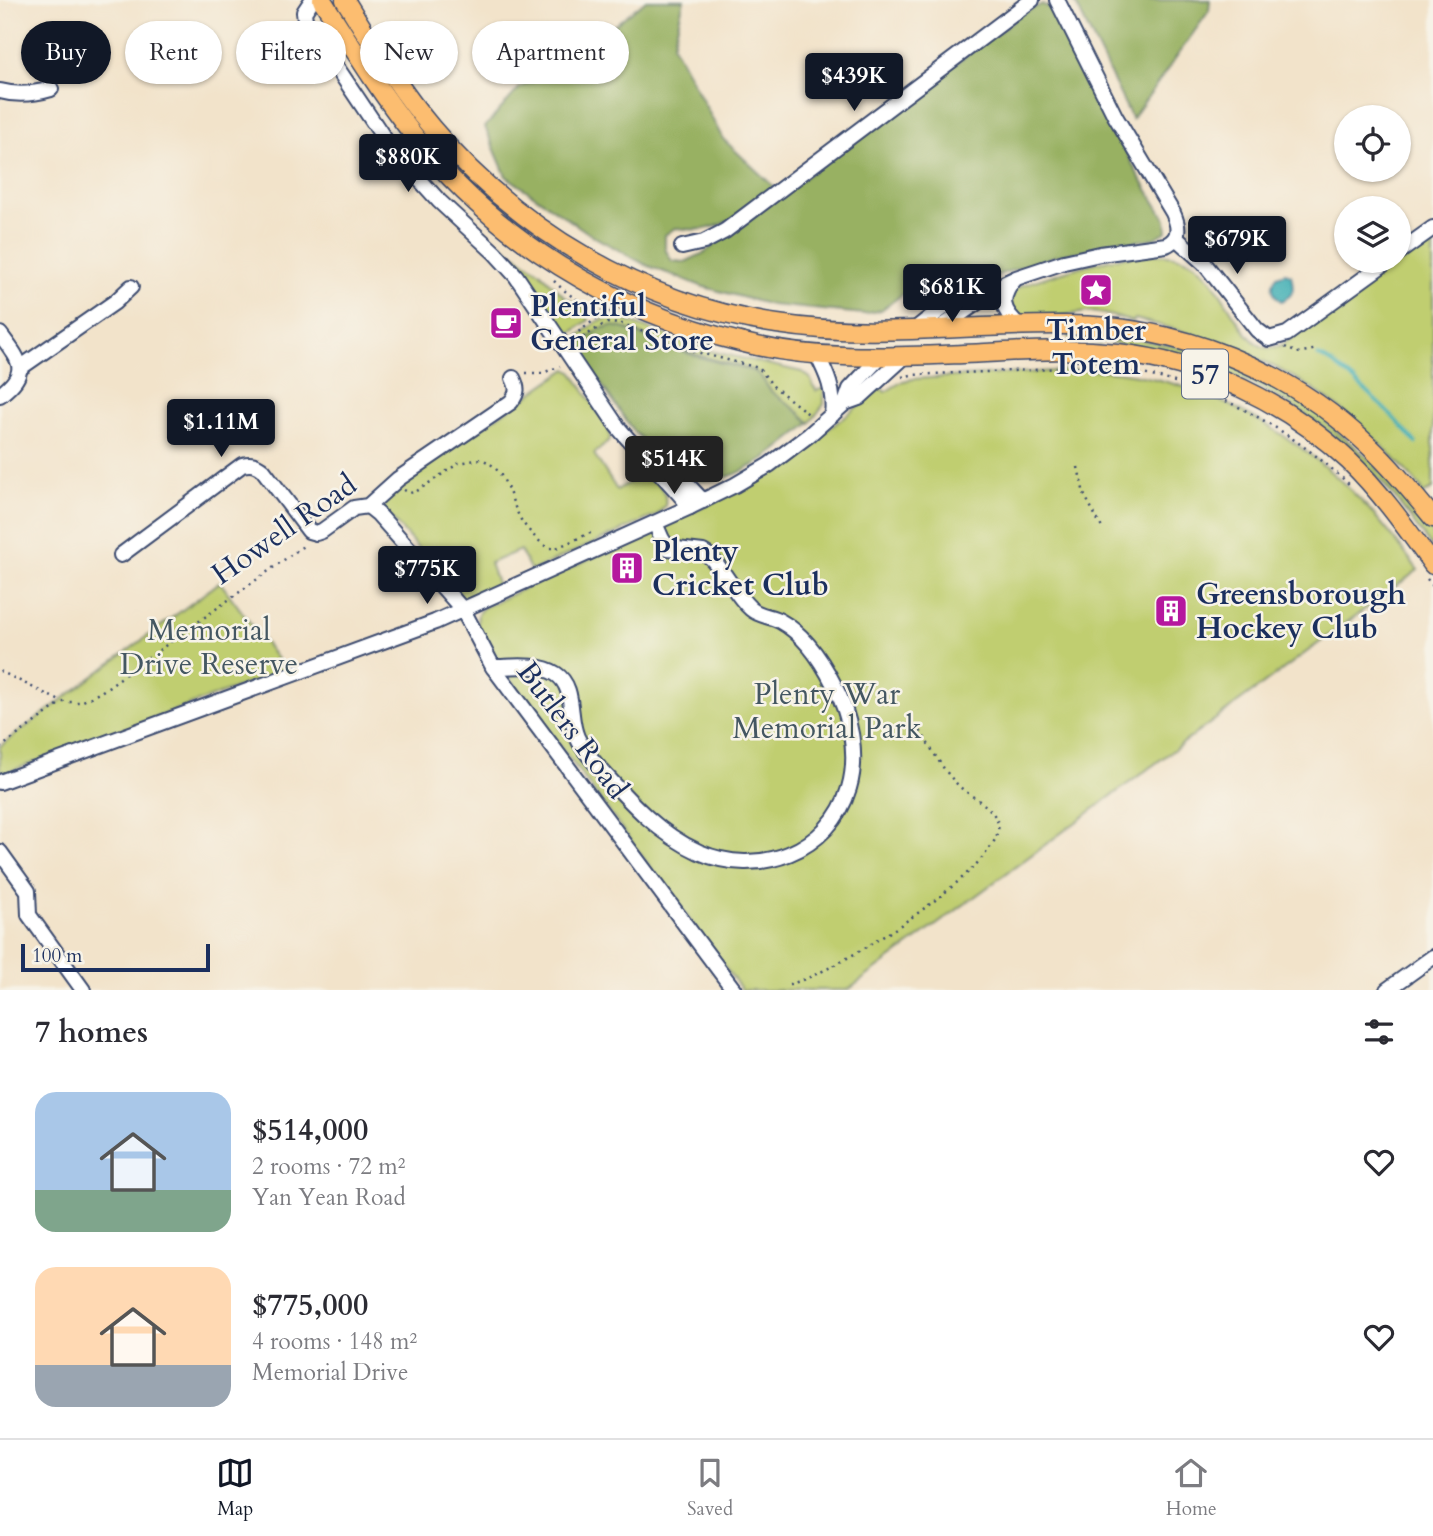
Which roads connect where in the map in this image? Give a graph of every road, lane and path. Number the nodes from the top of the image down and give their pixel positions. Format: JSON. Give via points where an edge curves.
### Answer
{"nodes":[{"id":1,"x":312,"y":0,"type":"edge"},
{"id":2,"x":323,"y":0,"type":"edge"},
{"id":3,"x":345,"y":0,"type":"edge"},
{"id":4,"x":1032,"y":0,"type":"edge"},
{"id":5,"x":1057,"y":0,"type":"edge"},
{"id":6,"x":51,"y":89,"type":"dead end"},
{"id":7,"x":0,"y":91,"type":"edge"},
{"id":8,"x":1433,"y":228,"type":"edge"},
{"id":9,"x":1176,"y":238,"type":"junction"},
{"id":10,"x":1411,"y":244,"type":"edge"},
{"id":11,"x":682,"y":247,"type":"dead end"},
{"id":12,"x":1372,"y":273,"type":"edge"},
{"id":13,"x":1016,"y":278,"type":"junction"},
{"id":14,"x":131,"y":287,"type":"dead end"},
{"id":15,"x":990,"y":290,"type":"junction"},
{"id":16,"x":607,"y":312,"type":"dead end"},
{"id":17,"x":1020,"y":326,"type":"junction"},
{"id":18,"x":940,"y":328,"type":"junction"},
{"id":19,"x":912,"y":331,"type":"junction"},
{"id":20,"x":0,"y":334,"type":"edge"},
{"id":21,"x":1274,"y":339,"type":"junction"},
{"id":22,"x":1318,"y":349,"type":"dead end"},
{"id":23,"x":566,"y":350,"type":"junction"},
{"id":24,"x":817,"y":355,"type":"junction"},
{"id":25,"x":904,"y":357,"type":"junction"},
{"id":26,"x":880,"y":358,"type":"junction"},
{"id":27,"x":20,"y":368,"type":"junction"},
{"id":28,"x":882,"y":377,"type":"junction"},
{"id":29,"x":513,"y":378,"type":"joint"},
{"id":30,"x":0,"y":395,"type":"edge"},
{"id":31,"x":845,"y":403,"type":"junction"},
{"id":32,"x":832,"y":415,"type":"junction"},
{"id":33,"x":819,"y":426,"type":"junction"},
{"id":34,"x":1078,"y":467,"type":"dead end"},
{"id":35,"x":417,"y":491,"type":"dead end"},
{"id":36,"x":1357,"y":492,"type":"dead end"},
{"id":37,"x":696,"y":504,"type":"junction"},
{"id":38,"x":368,"y":506,"type":"junction"},
{"id":39,"x":1433,"y":518,"type":"edge"},
{"id":40,"x":655,"y":523,"type":"junction"},
{"id":41,"x":1102,"y":530,"type":"dead end"},
{"id":42,"x":595,"y":531,"type":"dead end"},
{"id":43,"x":316,"y":533,"type":"junction"},
{"id":44,"x":121,"y":555,"type":"dead end"},
{"id":45,"x":1430,"y":571,"type":"edge"},
{"id":46,"x":1433,"y":586,"type":"edge"},
{"id":47,"x":463,"y":610,"type":"junction"},
{"id":48,"x":493,"y":667,"type":"junction"},
{"id":49,"x":0,"y":671,"type":"edge"},
{"id":50,"x":62,"y":702,"type":"junction"},
{"id":51,"x":918,"y":727,"type":"dead end"},
{"id":52,"x":0,"y":748,"type":"edge"},
{"id":53,"x":0,"y":782,"type":"edge"},
{"id":54,"x":0,"y":852,"type":"edge"},
{"id":55,"x":1433,"y":957,"type":"edge"},
{"id":56,"x":789,"y":984,"type":"dead end"},
{"id":57,"x":83,"y":990,"type":"edge"},
{"id":58,"x":734,"y":990,"type":"edge"},
{"id":59,"x":1387,"y":990,"type":"edge"}],
"edges":[{"from":1,"to":23,"type":"street","via":[[304,12],[305,20],[390,147],[511,270]]},
{"from":2,"to":24,"type":"main road","number":"57","via":[[414,136],[475,202],[518,238],[583,280],[666,319],[746,344]]},
{"from":3,"to":19,"type":"main road","number":"57","via":[[411,101],[449,147],[516,209],[580,253],[653,289],[751,319],[832,330]]},
{"from":4,"to":11,"type":"street","via":[[725,231]]},
{"from":5,"to":9,"type":"street","via":[[1115,116],[1176,220]]},
{"from":6,"to":7,"type":"street","via":[[29,94]]},
{"from":8,"to":10,"type":"street"},
{"from":9,"to":13,"type":"street","via":[[1166,245],[1100,254]]},
{"from":9,"to":21,"type":"street","via":[[1215,275],[1257,331]]},
{"from":12,"to":21,"type":"street"},
{"from":13,"to":15,"type":"street"},
{"from":13,"to":17,"type":"street","via":[[1007,290],[1004,307]]},
{"from":14,"to":27,"type":"street"},
{"from":15,"to":18,"type":"street"},
{"from":15,"to":19,"type":"street","via":[[976,290]]},
{"from":16,"to":23,"type":"path"},
{"from":17,"to":18,"type":"main road","number":"57"},
{"from":17,"to":39,"type":"main road","number":"57","via":[[1135,330],[1190,342],[1247,363],[1308,397],[1352,430]]},
{"from":18,"to":19,"type":"main road","number":"57"},
{"from":18,"to":25,"type":"main road"},
{"from":19,"to":26,"type":"main road"},
{"from":20,"to":27,"type":"street"},
{"from":21,"to":22,"type":"path","via":[[1297,353]]},
{"from":23,"to":29,"type":"path","via":[[553,370]]},
{"from":23,"to":33,"type":"path","via":[[600,325],[623,324],[692,351],[759,368]]},
{"from":23,"to":37,"type":"street","via":[[625,436],[656,466],[668,469],[691,488]]},
{"from":24,"to":26,"type":"main road","number":"57"},
{"from":24,"to":32,"type":"street","via":[[833,397]]},
{"from":25,"to":26,"type":"main road","number":"57"},
{"from":25,"to":28,"type":"street"},
{"from":25,"to":45,"type":"main road","number":"57","via":[[1085,350],[1171,362],[1224,380],[1279,408],[1349,461],[1384,499]]},
{"from":26,"to":31,"type":"street","via":[[850,389]]},
{"from":27,"to":30,"type":"street","via":[[19,378]]},
{"from":28,"to":31,"type":"street","via":[[859,398]]},
{"from":28,"to":36,"type":"path","via":[[1081,367],[1164,379],[1261,418],[1305,446]]},
{"from":29,"to":38,"type":"street","name":"Howell Road","via":[[517,394],[511,402],[398,479]]},
{"from":31,"to":32,"type":"street"},
{"from":32,"to":33,"type":"street"},
{"from":33,"to":37,"type":"street","via":[[751,477]]},
{"from":34,"to":41,"type":"path","via":[[1087,501]]},
{"from":35,"to":42,"type":"path","via":[[459,463],[481,458],[496,468],[522,522],[548,548]]},
{"from":37,"to":40,"type":"street"},
{"from":38,"to":43,"type":"street","name":"Howell Road","via":[[354,508]]},
{"from":38,"to":47,"type":"street","name":"Butlers Road"},
{"from":40,"to":47,"type":"street"},
{"from":40,"to":48,"type":"street","via":[[668,548],[708,555],[749,607],[781,621],[798,635],[834,685],[849,727],[852,767],[841,806],[821,834],[794,853],[757,862],[702,854],[646,818],[585,752],[575,733],[567,689],[558,674],[539,668]]},
{"from":43,"to":44,"type":"street","via":[[305,527],[263,470],[250,463]]},
{"from":43,"to":50,"type":"path","name":"Howell Road","via":[[101,692],[82,702]]},
{"from":45,"to":46,"type":"path"},
{"from":47,"to":48,"type":"street","name":"Butlers Road"},
{"from":47,"to":53,"type":"street"},
{"from":48,"to":58,"type":"street","name":"Butlers Road"},
{"from":49,"to":50,"type":"path"},
{"from":50,"to":52,"type":"path"},
{"from":51,"to":56,"type":"path","via":[[957,784],[993,814],[996,839],[959,880],[887,934],[823,973]]},
{"from":54,"to":57,"type":"street","via":[[28,891],[29,915]]},
{"from":55,"to":59,"type":"street"}]}
